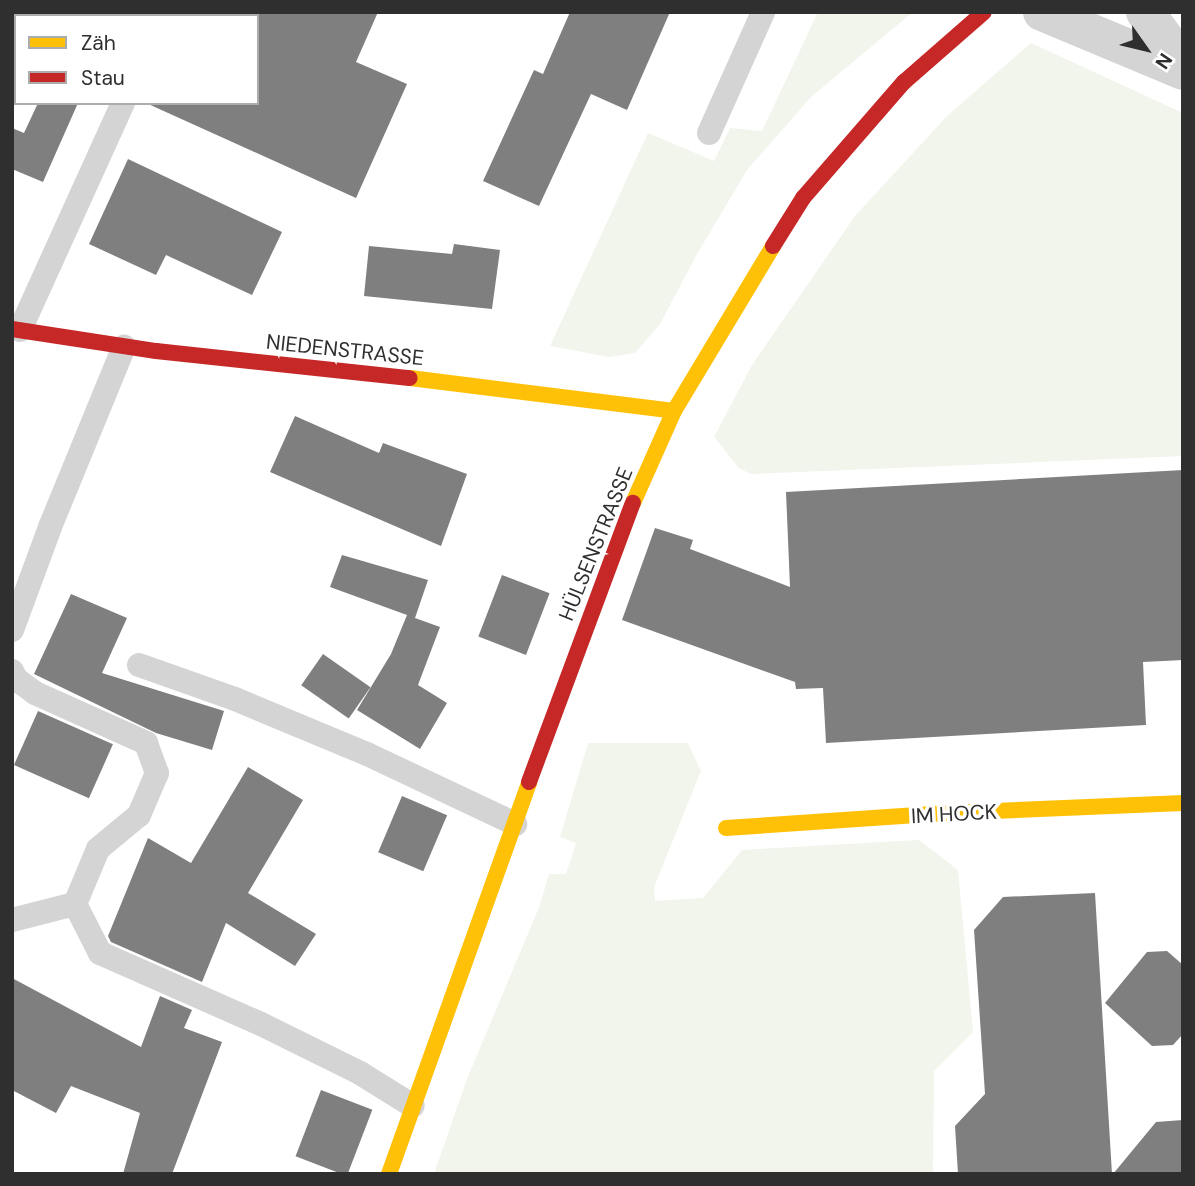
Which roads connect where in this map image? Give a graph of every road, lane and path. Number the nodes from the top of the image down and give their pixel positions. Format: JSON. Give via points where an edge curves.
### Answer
{"nodes":[{"id":1,"x":763,"y":12,"type":"edge"},
{"id":2,"x":984,"y":12,"type":"edge"},
{"id":3,"x":1042,"y":12,"type":"edge"},
{"id":4,"x":1145,"y":12,"type":"edge"},
{"id":5,"x":1183,"y":57,"type":"edge"},
{"id":6,"x":1183,"y":71,"type":"edge"},
{"id":7,"x":122,"y":105,"type":"edge"},
{"id":8,"x":709,"y":133,"type":"dead end"},
{"id":9,"x":16,"y":330,"type":"edge"},
{"id":10,"x":124,"y":347,"type":"junction"},
{"id":11,"x":674,"y":411,"type":"junction"},
{"id":12,"x":12,"y":630,"type":"edge"},
{"id":13,"x":139,"y":665,"type":"dead end"},
{"id":14,"x":12,"y":671,"type":"edge"},
{"id":15,"x":1183,"y":803,"type":"edge"},
{"id":16,"x":516,"y":824,"type":"junction"},
{"id":17,"x":726,"y":828,"type":"dead end"},
{"id":18,"x":75,"y":904,"type":"junction"},
{"id":19,"x":12,"y":920,"type":"edge"},
{"id":20,"x":413,"y":1106,"type":"junction"},
{"id":21,"x":388,"y":1174,"type":"edge"}],
"edges":[{"from":1,"to":8,"type":"lane"},
{"from":2,"to":11,"type":"main road","name":"HÜLSENSTRASSE","via":[[904,82],[803,198]]},
{"from":3,"to":6,"type":"street"},
{"from":4,"to":5,"type":"street"},
{"from":7,"to":9,"type":"lane"},
{"from":9,"to":10,"type":"main road","name":"NIEDENSTRASSE"},
{"from":10,"to":11,"type":"main road","name":"NIEDENSTRASSE"},
{"from":10,"to":12,"type":"lane"},
{"from":11,"to":16,"type":"main road","name":"HÜLSENSTRASSE","via":[[600,586]]},
{"from":13,"to":16,"type":"lane","via":[[367,754]]},
{"from":14,"to":18,"type":"lane","via":[[35,693],[146,743],[157,773],[139,815],[98,849]]},
{"from":15,"to":17,"type":"main road","name":"IM HOCK"},
{"from":16,"to":20,"type":"main road","name":"HÜLSENSTRASSE"},
{"from":18,"to":19,"type":"lane"},
{"from":18,"to":20,"type":"lane","via":[[100,953],[261,1024],[360,1073]]},
{"from":20,"to":21,"type":"main road","name":"HÜLSENSTRASSE"}]}
